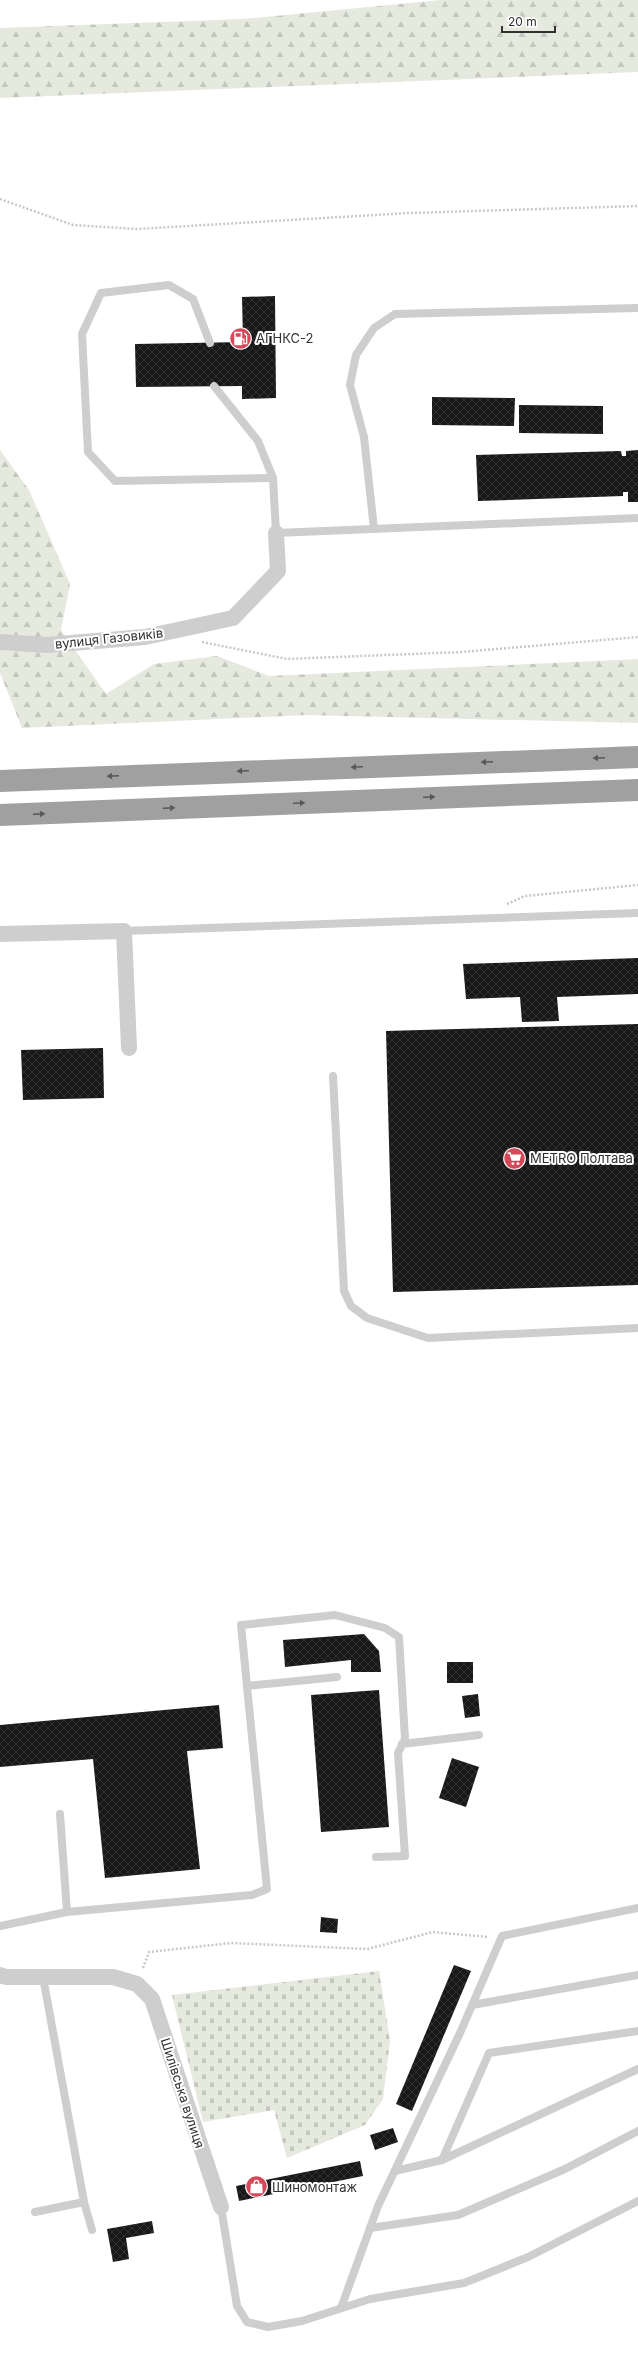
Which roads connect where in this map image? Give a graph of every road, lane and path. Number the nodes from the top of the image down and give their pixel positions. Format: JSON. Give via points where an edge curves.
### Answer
{"nodes":[{"id":1,"x":0,"y":199,"type":"edge"},
{"id":2,"x":638,"y":206,"type":"edge"},
{"id":3,"x":638,"y":308,"type":"edge"},
{"id":4,"x":210,"y":343,"type":"dead end"},
{"id":5,"x":214,"y":386,"type":"dead end"},
{"id":6,"x":273,"y":478,"type":"junction"},
{"id":7,"x":638,"y":518,"type":"edge"},
{"id":8,"x":374,"y":529,"type":"junction"},
{"id":9,"x":276,"y":533,"type":"junction"},
{"id":10,"x":638,"y":637,"type":"edge"},
{"id":11,"x":197,"y":641,"type":"dead end"},
{"id":12,"x":0,"y":642,"type":"edge"},
{"id":13,"x":638,"y":757,"type":"edge"},
{"id":14,"x":0,"y":780,"type":"edge"},
{"id":15,"x":638,"y":790,"type":"edge"},
{"id":16,"x":0,"y":816,"type":"edge"},
{"id":17,"x":638,"y":885,"type":"edge"},
{"id":18,"x":505,"y":905,"type":"dead end"},
{"id":19,"x":638,"y":913,"type":"edge"},
{"id":20,"x":124,"y":931,"type":"junction"},
{"id":21,"x":0,"y":934,"type":"edge"},
{"id":22,"x":129,"y":1048,"type":"dead end"},
{"id":23,"x":333,"y":1076,"type":"dead end"},
{"id":24,"x":638,"y":1328,"type":"edge"},
{"id":25,"x":337,"y":1677,"type":"dead end"},
{"id":26,"x":247,"y":1686,"type":"junction"},
{"id":27,"x":479,"y":1735,"type":"dead end"},
{"id":28,"x":402,"y":1744,"type":"junction"},
{"id":29,"x":60,"y":1814,"type":"dead end"},
{"id":30,"x":376,"y":1857,"type":"dead end"},
{"id":31,"x":638,"y":1908,"type":"edge"},
{"id":32,"x":67,"y":1912,"type":"junction"},
{"id":33,"x":0,"y":1926,"type":"edge"},
{"id":34,"x":502,"y":1936,"type":"junction"},
{"id":35,"x":638,"y":1974,"type":"edge"},
{"id":36,"x":0,"y":1975,"type":"edge"},
{"id":37,"x":43,"y":1977,"type":"junction"},
{"id":38,"x":137,"y":1984,"type":"junction"},
{"id":39,"x":472,"y":2005,"type":"junction"},
{"id":40,"x":638,"y":2031,"type":"edge"},
{"id":41,"x":638,"y":2069,"type":"edge"},
{"id":42,"x":638,"y":2131,"type":"edge"},
{"id":43,"x":442,"y":2160,"type":"junction"},
{"id":44,"x":395,"y":2171,"type":"junction"},
{"id":45,"x":638,"y":2201,"type":"edge"},
{"id":46,"x":84,"y":2202,"type":"junction"},
{"id":47,"x":221,"y":2207,"type":"joint"},
{"id":48,"x":35,"y":2212,"type":"dead end"},
{"id":49,"x":370,"y":2228,"type":"junction"},
{"id":50,"x":92,"y":2230,"type":"dead end"},
{"id":51,"x":341,"y":2308,"type":"junction"}],
"edges":[{"from":1,"to":2,"type":"path","via":[[73,225],[137,229],[409,213]]},
{"from":3,"to":8,"type":"lane","via":[[396,314],[374,328],[356,355],[350,385],[364,438]]},
{"from":4,"to":6,"type":"lane","via":[[193,299],[168,285],[101,293],[82,334],[88,452],[115,481]]},
{"from":5,"to":6,"type":"lane","via":[[258,441]]},
{"from":6,"to":9,"type":"lane"},
{"from":7,"to":8,"type":"lane"},
{"from":8,"to":9,"type":"lane"},
{"from":9,"to":12,"type":"street","name":"вулиця Газовиків","via":[[278,571],[233,618],[145,637],[47,645]]},
{"from":10,"to":11,"type":"path","via":[[462,652],[287,659]]},
{"from":13,"to":14,"type":"highway","one_way":true},
{"from":16,"to":15,"type":"highway","one_way":true},
{"from":17,"to":18,"type":"path","via":[[525,896]]},
{"from":19,"to":20,"type":"lane"},
{"from":20,"to":21,"type":"street"},
{"from":20,"to":22,"type":"street"},
{"from":23,"to":24,"type":"lane","via":[[344,1291],[357,1312],[428,1338]]},
{"from":25,"to":26,"type":"lane"},
{"from":26,"to":28,"type":"lane","via":[[241,1625],[335,1615],[385,1628],[399,1637],[405,1739]]},
{"from":26,"to":32,"type":"lane","via":[[268,1889],[252,1895]]},
{"from":27,"to":28,"type":"lane"},
{"from":28,"to":30,"type":"lane","via":[[398,1753],[405,1856]]},
{"from":29,"to":32,"type":"lane"},
{"from":31,"to":34,"type":"lane"},
{"from":32,"to":33,"type":"lane"},
{"from":34,"to":38,"type":"path","via":[[433,1932],[367,1949],[231,1943],[149,1952]]},
{"from":34,"to":39,"type":"lane"},
{"from":35,"to":39,"type":"lane"},
{"from":36,"to":37,"type":"street","name":"Шилівська вулиця"},
{"from":37,"to":38,"type":"street","name":"Шилівська вулиця","via":[[113,1977]]},
{"from":37,"to":46,"type":"lane"},
{"from":38,"to":47,"type":"street","name":"Шилівська вулиця","via":[[152,1999]]},
{"from":39,"to":44,"type":"lane"},
{"from":40,"to":43,"type":"lane","via":[[489,2053]]},
{"from":41,"to":43,"type":"lane"},
{"from":42,"to":49,"type":"lane","via":[[565,2169],[458,2215]]},
{"from":43,"to":44,"type":"lane"},
{"from":44,"to":49,"type":"lane"},
{"from":45,"to":51,"type":"lane","via":[[528,2257],[464,2282],[370,2299]]},
{"from":46,"to":48,"type":"lane"},
{"from":46,"to":50,"type":"lane"},
{"from":47,"to":51,"type":"lane","via":[[237,2306],[247,2322],[268,2327],[302,2321]]},
{"from":49,"to":51,"type":"lane"}]}
